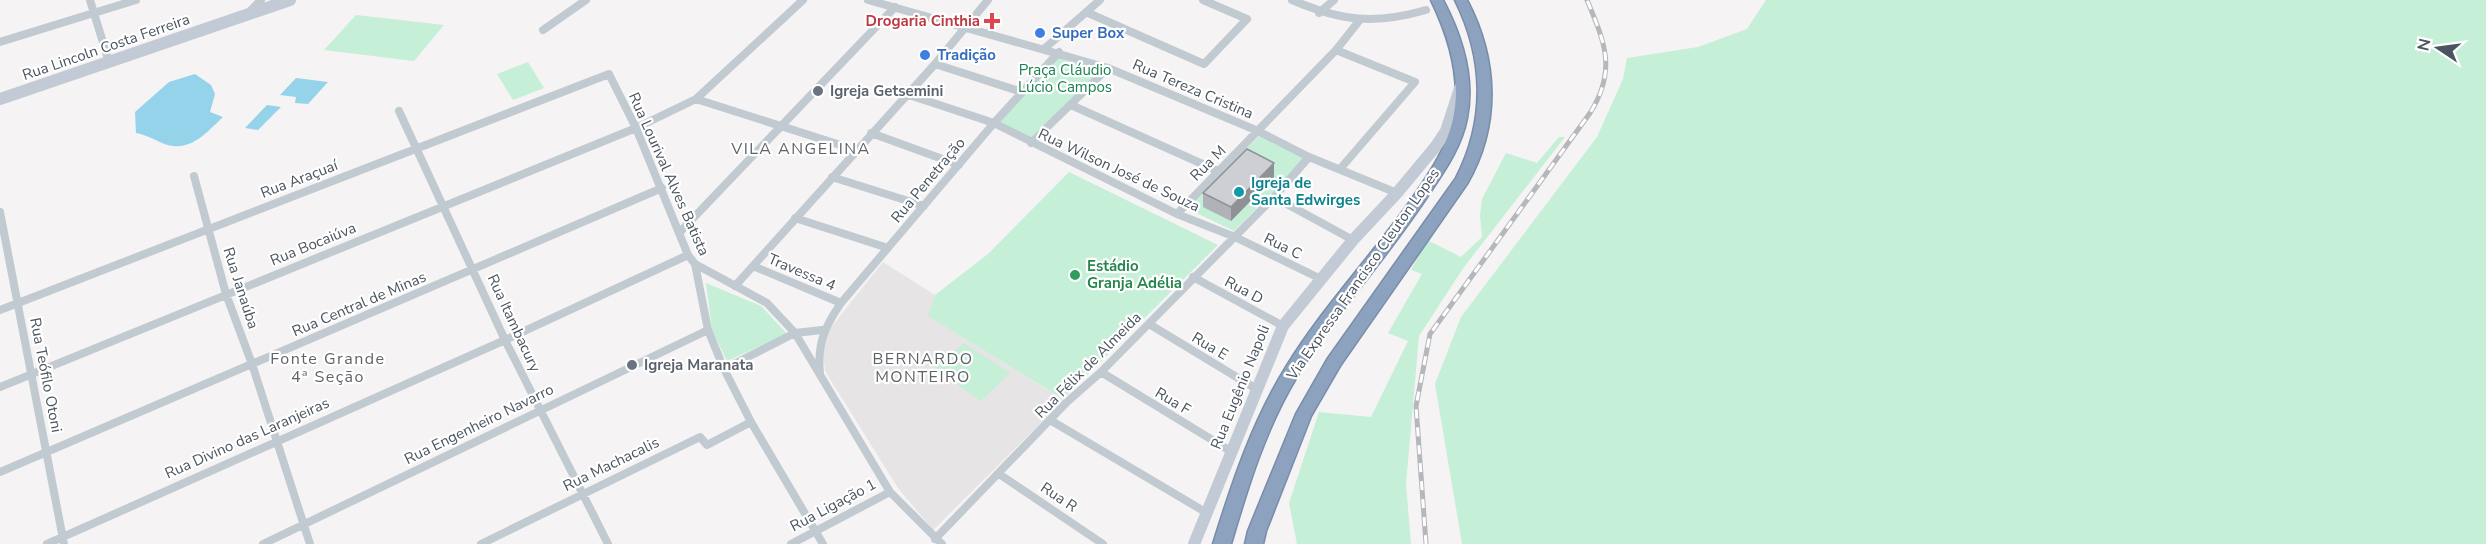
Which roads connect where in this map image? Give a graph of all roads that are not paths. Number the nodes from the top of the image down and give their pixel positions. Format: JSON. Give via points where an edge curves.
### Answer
{"nodes":[{"id":1,"x":90,"y":0,"type":"edge"},
{"id":2,"x":136,"y":0,"type":"edge"},
{"id":3,"x":261,"y":0,"type":"edge"},
{"id":4,"x":290,"y":0,"type":"edge"},
{"id":5,"x":586,"y":0,"type":"edge"},
{"id":6,"x":803,"y":0,"type":"edge"},
{"id":7,"x":868,"y":0,"type":"edge"},
{"id":8,"x":988,"y":0,"type":"edge"},
{"id":9,"x":1100,"y":0,"type":"edge"},
{"id":10,"x":1203,"y":0,"type":"edge"},
{"id":11,"x":1292,"y":0,"type":"edge"},
{"id":12,"x":1334,"y":0,"type":"edge"},
{"id":13,"x":1437,"y":0,"type":"edge"},
{"id":14,"x":1461,"y":0,"type":"edge"},
{"id":15,"x":892,"y":4,"type":"edge"},
{"id":16,"x":1426,"y":10,"type":"dead end"},
{"id":17,"x":1086,"y":12,"type":"junction"},
{"id":18,"x":93,"y":13,"type":"junction"},
{"id":19,"x":1319,"y":13,"type":"junction"},
{"id":20,"x":246,"y":16,"type":"junction"},
{"id":21,"x":1359,"y":21,"type":"junction"},
{"id":22,"x":966,"y":26,"type":"junction"},
{"id":23,"x":543,"y":30,"type":"dead end"},
{"id":24,"x":0,"y":42,"type":"edge"},
{"id":25,"x":1044,"y":49,"type":"junction"},
{"id":26,"x":1336,"y":50,"type":"junction"},
{"id":27,"x":1059,"y":52,"type":"junction"},
{"id":28,"x":109,"y":62,"type":"junction"},
{"id":29,"x":935,"y":64,"type":"junction"},
{"id":30,"x":1108,"y":68,"type":"junction"},
{"id":31,"x":609,"y":74,"type":"joint"},
{"id":32,"x":1462,"y":82,"type":"junction"},
{"id":33,"x":1022,"y":92,"type":"junction"},
{"id":34,"x":906,"y":94,"type":"junction"},
{"id":35,"x":0,"y":99,"type":"edge"},
{"id":36,"x":696,"y":99,"type":"junction"},
{"id":37,"x":1071,"y":105,"type":"junction"},
{"id":38,"x":399,"y":111,"type":"dead end"},
{"id":39,"x":994,"y":123,"type":"junction"},
{"id":40,"x":783,"y":125,"type":"junction"},
{"id":41,"x":636,"y":128,"type":"junction"},
{"id":42,"x":1258,"y":131,"type":"junction"},
{"id":43,"x":872,"y":133,"type":"junction"},
{"id":44,"x":1031,"y":143,"type":"junction"},
{"id":45,"x":415,"y":149,"type":"junction"},
{"id":46,"x":856,"y":150,"type":"junction"},
{"id":47,"x":1309,"y":157,"type":"junction"},
{"id":48,"x":959,"y":165,"type":"junction"},
{"id":49,"x":1340,"y":169,"type":"junction"},
{"id":50,"x":1218,"y":171,"type":"junction"},
{"id":51,"x":194,"y":176,"type":"dead end"},
{"id":52,"x":832,"y":177,"type":"junction"},
{"id":53,"x":662,"y":188,"type":"junction"},
{"id":54,"x":1397,"y":193,"type":"junction"},
{"id":55,"x":1274,"y":197,"type":"junction"},
{"id":56,"x":444,"y":206,"type":"junction"},
{"id":57,"x":924,"y":206,"type":"junction"},
{"id":58,"x":1,"y":211,"type":"edge"},
{"id":59,"x":1177,"y":214,"type":"junction"},
{"id":60,"x":795,"y":218,"type":"junction"},
{"id":61,"x":208,"y":229,"type":"junction"},
{"id":62,"x":679,"y":233,"type":"junction"},
{"id":63,"x":1234,"y":237,"type":"junction"},
{"id":64,"x":1353,"y":240,"type":"junction"},
{"id":65,"x":888,"y":249,"type":"junction"},
{"id":66,"x":688,"y":255,"type":"junction"},
{"id":67,"x":695,"y":264,"type":"junction"},
{"id":68,"x":753,"y":266,"type":"junction"},
{"id":69,"x":474,"y":270,"type":"junction"},
{"id":70,"x":1193,"y":277,"type":"junction"},
{"id":71,"x":1321,"y":279,"type":"junction"},
{"id":72,"x":735,"y":286,"type":"junction"},
{"id":73,"x":226,"y":294,"type":"junction"},
{"id":74,"x":19,"y":303,"type":"junction"},
{"id":75,"x":841,"y":303,"type":"junction"},
{"id":76,"x":0,"y":310,"type":"edge"},
{"id":77,"x":1149,"y":324,"type":"junction"},
{"id":78,"x":1283,"y":326,"type":"junction"},
{"id":79,"x":708,"y":330,"type":"junction"},
{"id":80,"x":822,"y":330,"type":"junction"},
{"id":81,"x":795,"y":333,"type":"junction"},
{"id":82,"x":505,"y":340,"type":"junction"},
{"id":83,"x":252,"y":364,"type":"junction"},
{"id":84,"x":724,"y":369,"type":"junction"},
{"id":85,"x":1101,"y":372,"type":"junction"},
{"id":86,"x":820,"y":373,"type":"junction"},
{"id":87,"x":32,"y":374,"type":"junction"},
{"id":88,"x":0,"y":387,"type":"edge"},
{"id":89,"x":1258,"y":390,"type":"junction"},
{"id":90,"x":541,"y":411,"type":"junction"},
{"id":91,"x":1050,"y":420,"type":"junction"},
{"id":92,"x":751,"y":422,"type":"junction"},
{"id":93,"x":276,"y":442,"type":"junction"},
{"id":94,"x":47,"y":452,"type":"junction"},
{"id":95,"x":1232,"y":452,"type":"junction"},
{"id":96,"x":0,"y":472,"type":"edge"},
{"id":97,"x":999,"y":474,"type":"junction"},
{"id":98,"x":890,"y":492,"type":"junction"},
{"id":99,"x":582,"y":493,"type":"junction"},
{"id":100,"x":1207,"y":513,"type":"junction"},
{"id":101,"x":305,"y":524,"type":"junction"},
{"id":102,"x":814,"y":531,"type":"junction"},
{"id":103,"x":63,"y":540,"type":"edge"},
{"id":104,"x":938,"y":542,"type":"edge"},
{"id":105,"x":47,"y":544,"type":"edge"},
{"id":106,"x":262,"y":544,"type":"edge"},
{"id":107,"x":310,"y":544,"type":"edge"},
{"id":108,"x":481,"y":544,"type":"edge"},
{"id":109,"x":608,"y":544,"type":"edge"},
{"id":110,"x":790,"y":544,"type":"edge"},
{"id":111,"x":823,"y":544,"type":"edge"},
{"id":112,"x":1103,"y":544,"type":"edge"},
{"id":113,"x":1194,"y":544,"type":"edge"},
{"id":114,"x":1222,"y":544,"type":"edge"},
{"id":115,"x":1254,"y":544,"type":"edge"}],
"edges":[{"from":1,"to":18,"type":"street"},
{"from":2,"to":18,"type":"street"},
{"from":3,"to":20,"type":"street"},
{"from":4,"to":20,"type":"street","name":"Rua Lincoln Costa Ferreira"},
{"from":5,"to":23,"type":"street"},
{"from":6,"to":36,"type":"street","name":"Rua Bocaiúva"},
{"from":7,"to":15,"type":"street","name":"Rua Tereza Cristina"},
{"from":8,"to":22,"type":"street"},
{"from":9,"to":17,"type":"street"},
{"from":10,"to":17,"type":"street","via":[[1247,20],[1204,64]]},
{"from":11,"to":19,"type":"street"},
{"from":12,"to":19,"type":"street"},
{"from":13,"to":32,"type":"highway","name":"Via Expressa Francisco Cleuton Lopes","via":[[1450,26]]},
{"from":14,"to":115,"type":"highway","name":"Via Expressa Francisco Cleuton Lopes","via":[[1473,20],[1486,82],[1476,150],[1462,180],[1334,362],[1304,414]]},
{"from":15,"to":22,"type":"street","name":"Rua Tereza Cristina"},
{"from":15,"to":40,"type":"street"},
{"from":16,"to":21,"type":"street","via":[[1397,19]]},
{"from":17,"to":25,"type":"street"},
{"from":18,"to":24,"type":"street"},
{"from":18,"to":28,"type":"street"},
{"from":19,"to":21,"type":"street"},
{"from":20,"to":28,"type":"street","name":"Rua Lincoln Costa Ferreira"},
{"from":21,"to":26,"type":"street","name":"Rua M"},
{"from":22,"to":25,"type":"street","name":"Rua Tereza Cristina"},
{"from":22,"to":29,"type":"street"},
{"from":25,"to":27,"type":"street","name":"Rua Tereza Cristina"},
{"from":26,"to":42,"type":"street","name":"Rua M"},
{"from":26,"to":49,"type":"street","via":[[1415,82]]},
{"from":27,"to":30,"type":"street","name":"Rua Tereza Cristina"},
{"from":27,"to":33,"type":"street","name":"Rua Penetração"},
{"from":28,"to":35,"type":"street","name":"Rua Lincoln Costa Ferreira"},
{"from":29,"to":33,"type":"street"},
{"from":29,"to":34,"type":"street"},
{"from":30,"to":37,"type":"street"},
{"from":30,"to":42,"type":"street","name":"Rua Tereza Cristina"},
{"from":31,"to":41,"type":"street","name":"Rua Lourival Alves Batista"},
{"from":31,"to":45,"type":"street","name":"Rua Araçuaí"},
{"from":32,"to":54,"type":"street","name":"Rua Eugênio Napoli","via":[[1446,131]]},
{"from":32,"to":114,"type":"highway","name":"Via Expressa Francisco Cleuton Lopes","via":[[1460,118],[1452,144],[1401,225],[1291,372],[1246,467]]},
{"from":33,"to":39,"type":"street","name":"Rua Penetração"},
{"from":34,"to":39,"type":"street","name":"Rua Wilson José de Souza"},
{"from":34,"to":43,"type":"street"},
{"from":36,"to":40,"type":"street"},
{"from":36,"to":41,"type":"street","name":"Rua Bocaiúva"},
{"from":37,"to":44,"type":"street"},
{"from":37,"to":50,"type":"street"},
{"from":38,"to":45,"type":"street","name":"Rua Itambacury"},
{"from":39,"to":44,"type":"street","name":"Rua Wilson José de Souza"},
{"from":39,"to":48,"type":"street","name":"Rua Penetração"},
{"from":40,"to":46,"type":"street"},
{"from":40,"to":62,"type":"street"},
{"from":41,"to":53,"type":"street","name":"Rua Lourival Alves Batista"},
{"from":41,"to":56,"type":"street","name":"Rua Bocaiúva"},
{"from":42,"to":47,"type":"street","name":"Rua Tereza Cristina"},
{"from":42,"to":50,"type":"street","name":"Rua M"},
{"from":43,"to":46,"type":"street"},
{"from":43,"to":48,"type":"street"},
{"from":44,"to":59,"type":"street","name":"Rua Wilson José de Souza"},
{"from":45,"to":56,"type":"street","name":"Rua Itambacury"},
{"from":45,"to":61,"type":"street","name":"Rua Araçuaí"},
{"from":46,"to":52,"type":"street"},
{"from":47,"to":49,"type":"street","name":"Rua Tereza Cristina"},
{"from":47,"to":55,"type":"street","name":"Rua Félix de Almeida"},
{"from":48,"to":57,"type":"street","name":"Rua Penetração"},
{"from":49,"to":54,"type":"street","name":"Rua Tereza Cristina"},
{"from":50,"to":59,"type":"street","name":"Rua M"},
{"from":51,"to":61,"type":"street","name":"Rua Janaúba"},
{"from":52,"to":57,"type":"street"},
{"from":52,"to":60,"type":"street"},
{"from":53,"to":62,"type":"street","name":"Rua Lourival Alves Batista"},
{"from":53,"to":69,"type":"street","name":"Rua Central de Minas"},
{"from":54,"to":64,"type":"street","name":"Rua Eugênio Napoli"},
{"from":55,"to":63,"type":"street","name":"Rua Félix de Almeida"},
{"from":55,"to":64,"type":"street"},
{"from":56,"to":69,"type":"street","name":"Rua Itambacury"},
{"from":56,"to":73,"type":"street","name":"Rua Bocaiúva"},
{"from":57,"to":65,"type":"street","name":"Rua Penetração"},
{"from":58,"to":74,"type":"street","name":"Rua Teófilo Otoni"},
{"from":59,"to":63,"type":"street","name":"Rua Wilson José de Souza"},
{"from":60,"to":65,"type":"street"},
{"from":60,"to":68,"type":"street"},
{"from":61,"to":73,"type":"street","name":"Rua Janaúba"},
{"from":61,"to":74,"type":"street","name":"Rua Araçuaí"},
{"from":62,"to":66,"type":"street","name":"Rua Lourival Alves Batista"},
{"from":63,"to":70,"type":"street","name":"Rua Félix de Almeida"},
{"from":63,"to":71,"type":"street","name":"Rua C"},
{"from":64,"to":71,"type":"street","name":"Rua Eugênio Napoli"},
{"from":65,"to":75,"type":"street","name":"Rua Penetração"},
{"from":66,"to":67,"type":"street","name":"Rua Lourival Alves Batista"},
{"from":66,"to":82,"type":"street","name":"Rua Divino das Laranjeiras"},
{"from":67,"to":72,"type":"street"},
{"from":67,"to":79,"type":"street","name":"Rua Lourival Alves Batista"},
{"from":68,"to":72,"type":"street"},
{"from":68,"to":75,"type":"street","name":"Travessa 4"},
{"from":69,"to":82,"type":"street","name":"Rua Itambacury"},
{"from":69,"to":83,"type":"street","name":"Rua Central de Minas"},
{"from":70,"to":77,"type":"street","name":"Rua Félix de Almeida"},
{"from":70,"to":78,"type":"street","name":"Rua D"},
{"from":71,"to":78,"type":"street","name":"Rua Eugênio Napoli"},
{"from":72,"to":81,"type":"street","via":[[767,303]]},
{"from":73,"to":83,"type":"street","name":"Rua Janaúba"},
{"from":73,"to":87,"type":"street","name":"Rua Bocaiúva"},
{"from":74,"to":76,"type":"street","name":"Rua Araçuaí"},
{"from":74,"to":87,"type":"street","name":"Rua Teófilo Otoni"},
{"from":75,"to":80,"type":"street","name":"Rua Penetração"},
{"from":77,"to":85,"type":"street","name":"Rua Félix de Almeida"},
{"from":77,"to":89,"type":"street","name":"Rua E"},
{"from":78,"to":89,"type":"street","name":"Rua Eugênio Napoli"},
{"from":79,"to":84,"type":"street","name":"Rua Lourival Alves Batista"},
{"from":79,"to":90,"type":"street","name":"Rua Engenheiro Navarro"},
{"from":80,"to":81,"type":"street"},
{"from":80,"to":86,"type":"street","via":[[817,349]]},
{"from":81,"to":84,"type":"street"},
{"from":81,"to":86,"type":"street"},
{"from":82,"to":90,"type":"street","name":"Rua Itambacury"},
{"from":82,"to":93,"type":"street","name":"Rua Divino das Laranjeiras"},
{"from":83,"to":93,"type":"street","name":"Rua Janaúba"},
{"from":83,"to":94,"type":"street","name":"Rua Central de Minas"},
{"from":84,"to":92,"type":"street","name":"Rua Lourival Alves Batista"},
{"from":85,"to":91,"type":"street","name":"Rua Félix de Almeida"},
{"from":85,"to":95,"type":"street","name":"Rua F"},
{"from":86,"to":98,"type":"street"},
{"from":87,"to":88,"type":"street","name":"Rua Bocaiúva"},
{"from":87,"to":94,"type":"street","name":"Rua Teófilo Otoni"},
{"from":89,"to":95,"type":"street","name":"Rua Eugênio Napoli"},
{"from":90,"to":99,"type":"street","name":"Rua Itambacury"},
{"from":90,"to":101,"type":"street","name":"Rua Engenheiro Navarro"},
{"from":91,"to":97,"type":"street","name":"Rua Félix de Almeida"},
{"from":91,"to":100,"type":"street"},
{"from":92,"to":99,"type":"street","name":"Rua Machacalis","via":[[707,445],[700,438]]},
{"from":92,"to":102,"type":"street","name":"Rua Lourival Alves Batista"},
{"from":93,"to":101,"type":"street","name":"Rua Janaúba"},
{"from":93,"to":103,"type":"street","name":"Rua Divino das Laranjeiras"},
{"from":94,"to":96,"type":"street","name":"Rua Central de Minas"},
{"from":94,"to":103,"type":"street","name":"Rua Teófilo Otoni"},
{"from":95,"to":100,"type":"street","name":"Rua Eugênio Napoli"},
{"from":97,"to":104,"type":"street","name":"Rua Félix de Almeida"},
{"from":97,"to":112,"type":"street","name":"Rua R"},
{"from":98,"to":102,"type":"street","name":"Rua Ligação 1"},
{"from":98,"to":104,"type":"street"},
{"from":99,"to":108,"type":"street","name":"Rua Machacalis"},
{"from":99,"to":109,"type":"street","name":"Rua Itambacury"},
{"from":100,"to":113,"type":"street","name":"Rua Eugênio Napoli"},
{"from":101,"to":106,"type":"street","name":"Rua Engenheiro Navarro"},
{"from":101,"to":107,"type":"street","name":"Rua Janaúba"},
{"from":102,"to":110,"type":"street","name":"Rua Ligação 1"},
{"from":102,"to":111,"type":"street","name":"Rua Lourival Alves Batista"},
{"from":103,"to":105,"type":"street","name":"Rua Divino das Laranjeiras"}]}
